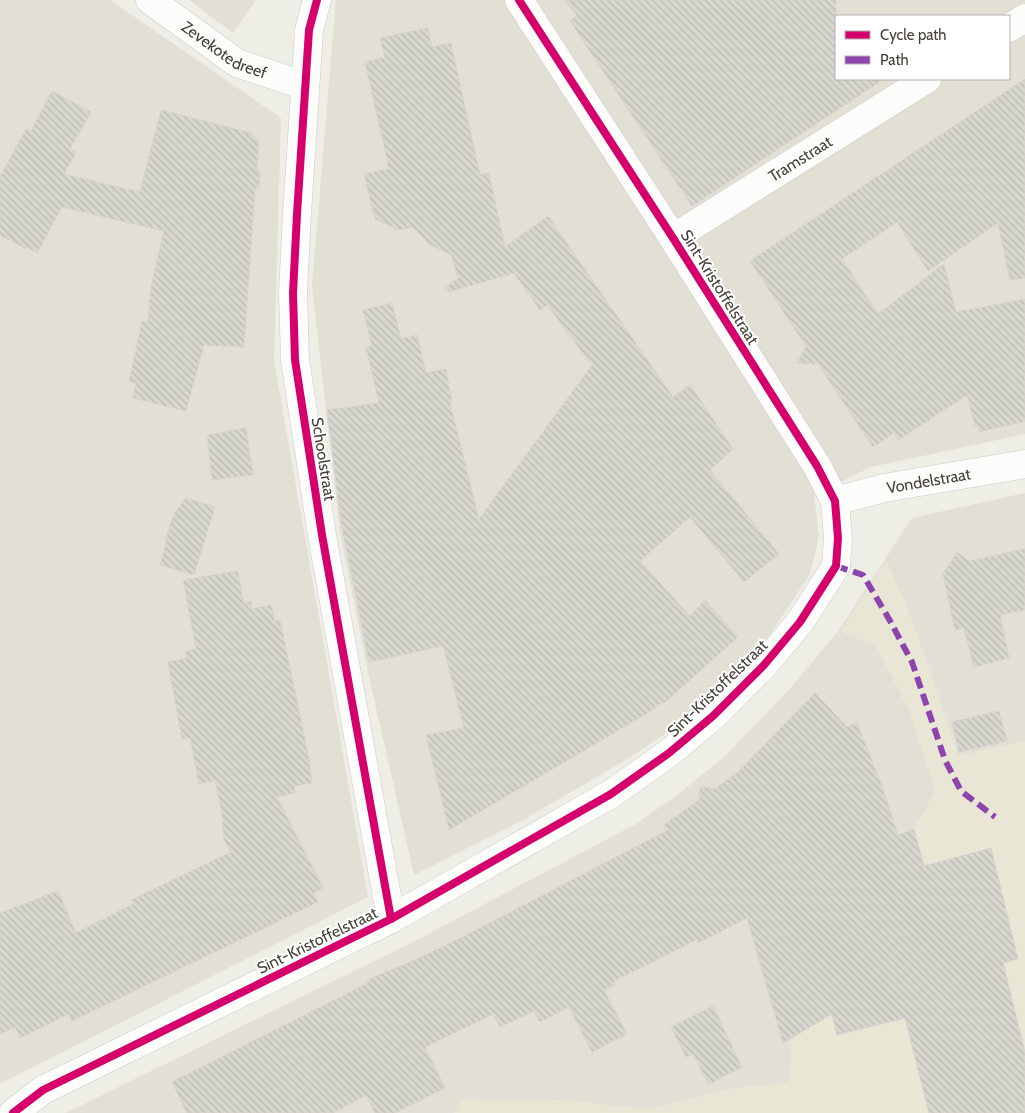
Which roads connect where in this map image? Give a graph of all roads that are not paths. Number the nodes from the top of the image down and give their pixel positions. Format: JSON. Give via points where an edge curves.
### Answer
{"nodes":[{"id":1,"x":150,"y":0,"type":"edge"},
{"id":2,"x":317,"y":0,"type":"edge"},
{"id":3,"x":519,"y":0,"type":"edge"},
{"id":4,"x":1025,"y":18,"type":"edge"},
{"id":5,"x":1010,"y":27,"type":"edge"},
{"id":6,"x":926,"y":80,"type":"edge"},
{"id":7,"x":306,"y":86,"type":"junction"},
{"id":8,"x":673,"y":238,"type":"junction"},
{"id":9,"x":1025,"y":464,"type":"edge"},
{"id":10,"x":835,"y":501,"type":"junction"},
{"id":11,"x":390,"y":919,"type":"junction"},
{"id":12,"x":13,"y":1113,"type":"edge"}],
"edges":[{"from":1,"to":7,"type":"street","name":"Zevekotedreef","via":[[237,63]]},
{"from":2,"to":7,"type":"street","name":"Schoolstraat","via":[[309,30]]},
{"from":3,"to":8,"type":"street","name":"Sint-Kristoffelstraat"},
{"from":4,"to":5,"type":"street"},
{"from":6,"to":8,"type":"street","name":"Tramstraat"},
{"from":7,"to":11,"type":"street","name":"Schoolstraat","via":[[294,293],[295,360],[322,535]]},
{"from":8,"to":10,"type":"street","name":"Sint-Kristoffelstraat","via":[[817,466]]},
{"from":9,"to":10,"type":"street","name":"Vondelstraat","via":[[884,488]]},
{"from":10,"to":11,"type":"street","name":"Sint-Kristoffelstraat","via":[[836,566],[800,622],[764,665],[713,716],[669,753],[611,794]]},
{"from":11,"to":12,"type":"street","name":"Sint-Kristoffelstraat","via":[[43,1090]]}]}
